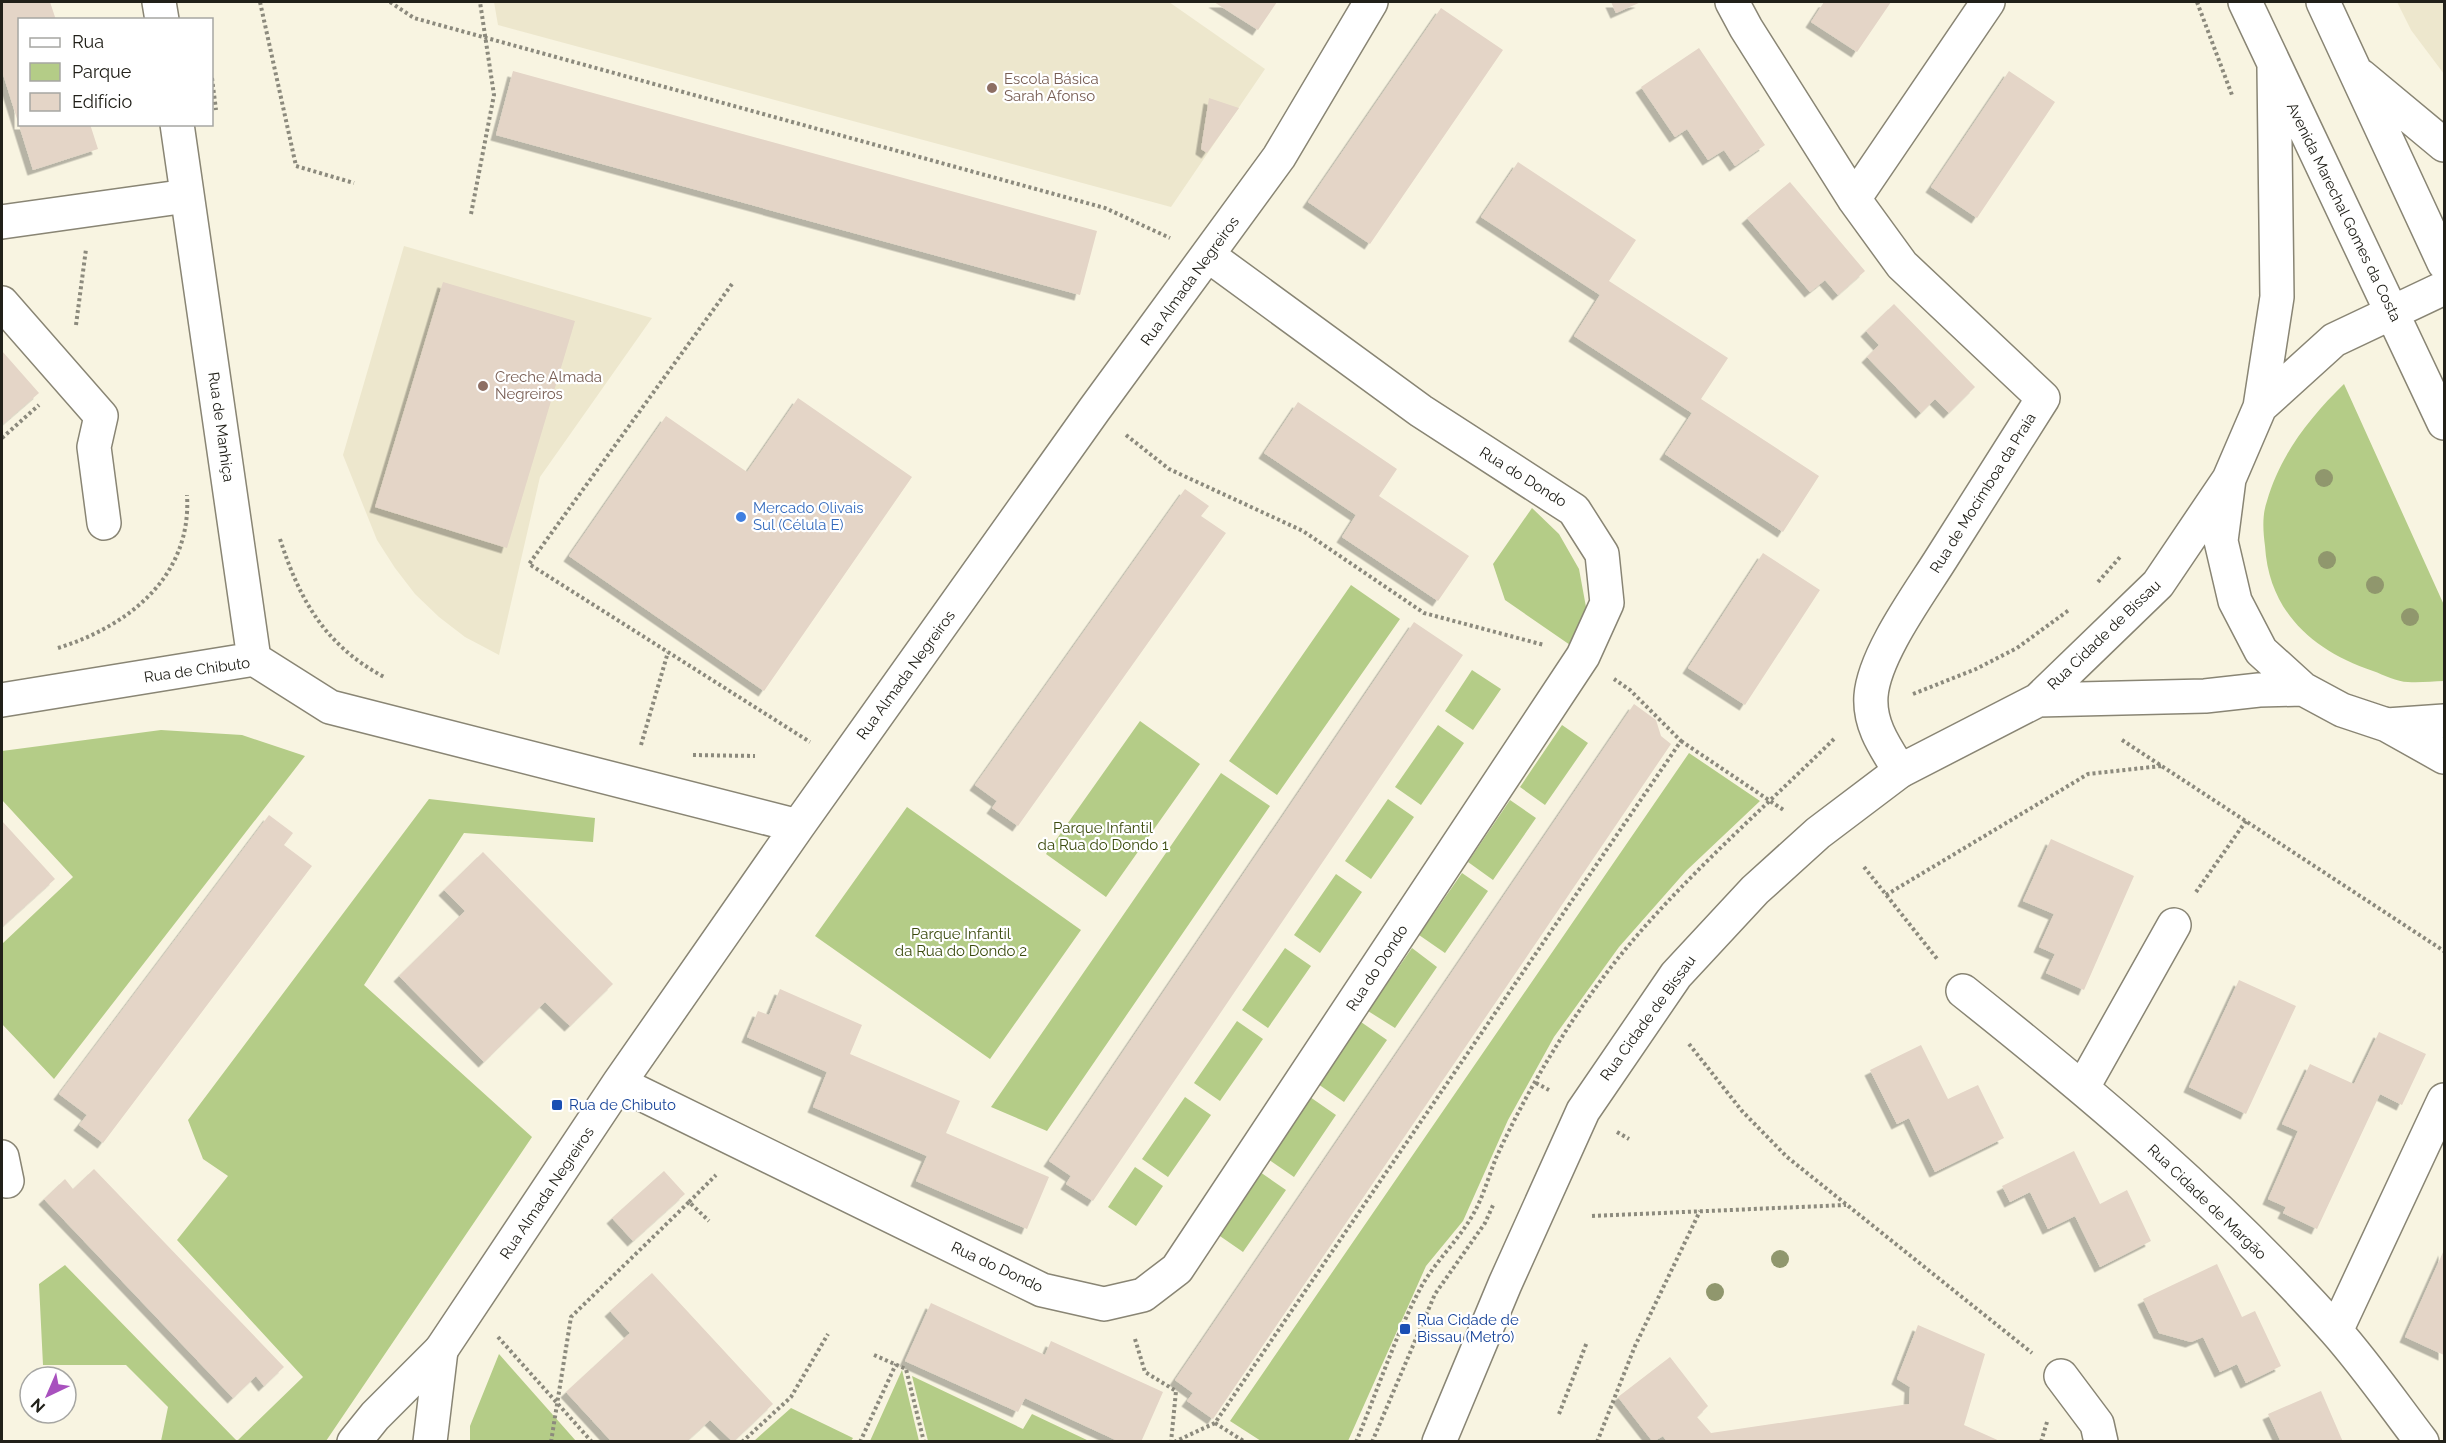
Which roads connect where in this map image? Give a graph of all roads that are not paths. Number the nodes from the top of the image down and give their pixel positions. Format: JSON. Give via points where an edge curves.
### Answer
{"nodes":[{"id":1,"x":159,"y":2,"type":"edge"},
{"id":2,"x":1371,"y":2,"type":"edge"},
{"id":3,"x":1732,"y":2,"type":"edge"},
{"id":4,"x":1988,"y":2,"type":"edge"},
{"id":5,"x":2245,"y":2,"type":"edge"},
{"id":6,"x":2323,"y":2,"type":"edge"},
{"id":7,"x":162,"y":18,"type":"edge"},
{"id":8,"x":2274,"y":68,"type":"junction"},
{"id":9,"x":2355,"y":71,"type":"junction"},
{"id":10,"x":177,"y":126,"type":"edge"},
{"id":11,"x":2445,"y":145,"type":"edge"},
{"id":12,"x":187,"y":196,"type":"junction"},
{"id":13,"x":1854,"y":199,"type":"junction"},
{"id":14,"x":2,"y":222,"type":"edge"},
{"id":15,"x":1209,"y":256,"type":"junction"},
{"id":16,"x":2445,"y":263,"type":"edge"},
{"id":17,"x":2445,"y":288,"type":"edge"},
{"id":18,"x":2,"y":303,"type":"edge"},
{"id":19,"x":2393,"y":312,"type":"junction"},
{"id":20,"x":2260,"y":407,"type":"junction"},
{"id":21,"x":2445,"y":423,"type":"edge"},
{"id":22,"x":2229,"y":479,"type":"junction"},
{"id":23,"x":104,"y":523,"type":"dead end"},
{"id":24,"x":254,"y":659,"type":"junction"},
{"id":25,"x":2303,"y":689,"type":"junction"},
{"id":26,"x":2,"y":700,"type":"edge"},
{"id":27,"x":2038,"y":700,"type":"junction"},
{"id":28,"x":2445,"y":722,"type":"edge"},
{"id":29,"x":2387,"y":725,"type":"junction"},
{"id":30,"x":2445,"y":758,"type":"edge"},
{"id":31,"x":1900,"y":771,"type":"junction"},
{"id":32,"x":798,"y":826,"type":"junction"},
{"id":33,"x":2174,"y":925,"type":"road end"},
{"id":34,"x":1963,"y":992,"type":"road end"},
{"id":35,"x":619,"y":1083,"type":"junction"},
{"id":36,"x":2083,"y":1087,"type":"junction"},
{"id":37,"x":2445,"y":1100,"type":"edge"},
{"id":38,"x":2336,"y":1331,"type":"junction"},
{"id":39,"x":441,"y":1350,"type":"junction"},
{"id":40,"x":2061,"y":1376,"type":"road end"},
{"id":41,"x":371,"y":1429,"type":"edge"},
{"id":42,"x":354,"y":1442,"type":"edge"},
{"id":43,"x":430,"y":1442,"type":"edge"},
{"id":44,"x":1439,"y":1442,"type":"edge"},
{"id":45,"x":2101,"y":1442,"type":"edge"},
{"id":46,"x":2422,"y":1442,"type":"edge"}],
"edges":[{"from":1,"to":7,"type":"street"},
{"from":2,"to":15,"type":"street","name":"Rua Almada Negreiros","via":[[1279,157]]},
{"from":3,"to":13,"type":"street","name":"Rua de Mocímboa da Praia"},
{"from":4,"to":13,"type":"street"},
{"from":5,"to":8,"type":"street","name":"Avenida Marechal Gomes da Costa"},
{"from":6,"to":9,"type":"street"},
{"from":8,"to":19,"type":"street","name":"Avenida Marechal Gomes da Costa"},
{"from":8,"to":20,"type":"street","via":[[2277,297]]},
{"from":9,"to":11,"type":"street"},
{"from":9,"to":16,"type":"street"},
{"from":10,"to":12,"type":"street","name":"Rua de Manhiça"},
{"from":12,"to":14,"type":"street"},
{"from":12,"to":24,"type":"street","name":"Rua de Manhiça"},
{"from":13,"to":31,"type":"street","name":"Rua de Mocímboa da Praia","via":[[1902,266],[2043,398],[1902,622],[1876,675],[1871,713]]},
{"from":15,"to":32,"type":"street","name":"Rua Almada Negreiros","via":[[1094,410]]},
{"from":15,"to":35,"type":"street","name":"Rua do Dondo","via":[[1421,411],[1574,510],[1602,554],[1607,603],[1583,656],[1177,1269],[1143,1295],[1104,1304],[1042,1290]]},
{"from":17,"to":19,"type":"street"},
{"from":18,"to":23,"type":"street","via":[[101,416],[94,447]]},
{"from":19,"to":20,"type":"street","via":[[2334,340]]},
{"from":19,"to":21,"type":"street","name":"Avenida Marechal Gomes da Costa"},
{"from":20,"to":22,"type":"street"},
{"from":22,"to":25,"type":"street","via":[[2221,541],[2235,601],[2261,651]]},
{"from":22,"to":27,"type":"street","name":"Rua Cidade de Bissau","via":[[2158,584]]},
{"from":24,"to":26,"type":"street","name":"Rua de Chibuto"},
{"from":24,"to":32,"type":"street","name":"Rua de Chibuto","via":[[330,707]]},
{"from":25,"to":27,"type":"street","name":"Rua Cidade de Bissau"},
{"from":25,"to":29,"type":"street","via":[[2342,710]]},
{"from":27,"to":31,"type":"street","name":"Rua Cidade de Bissau"},
{"from":28,"to":29,"type":"street"},
{"from":29,"to":30,"type":"street"},
{"from":31,"to":44,"type":"street","name":"Rua Cidade de Bissau","via":[[1818,833],[1755,890],[1676,975],[1627,1043],[1583,1111]]},
{"from":32,"to":35,"type":"street","name":"Rua Almada Negreiros"},
{"from":33,"to":36,"type":"street"},
{"from":34,"to":36,"type":"street","name":"Rua Cidade de Margão"},
{"from":35,"to":39,"type":"street","name":"Rua Almada Negreiros"},
{"from":36,"to":38,"type":"street","name":"Rua Cidade de Margão","via":[[2219,1209]]},
{"from":37,"to":38,"type":"street"},
{"from":38,"to":46,"type":"street","name":"Rua Cidade de Margão"},
{"from":39,"to":41,"type":"street","name":"Rua Almada Negreiros"},
{"from":39,"to":43,"type":"street"},
{"from":40,"to":45,"type":"street","via":[[2097,1424]]},
{"from":41,"to":42,"type":"street","name":"Rua Almada Negreiros"}]}
